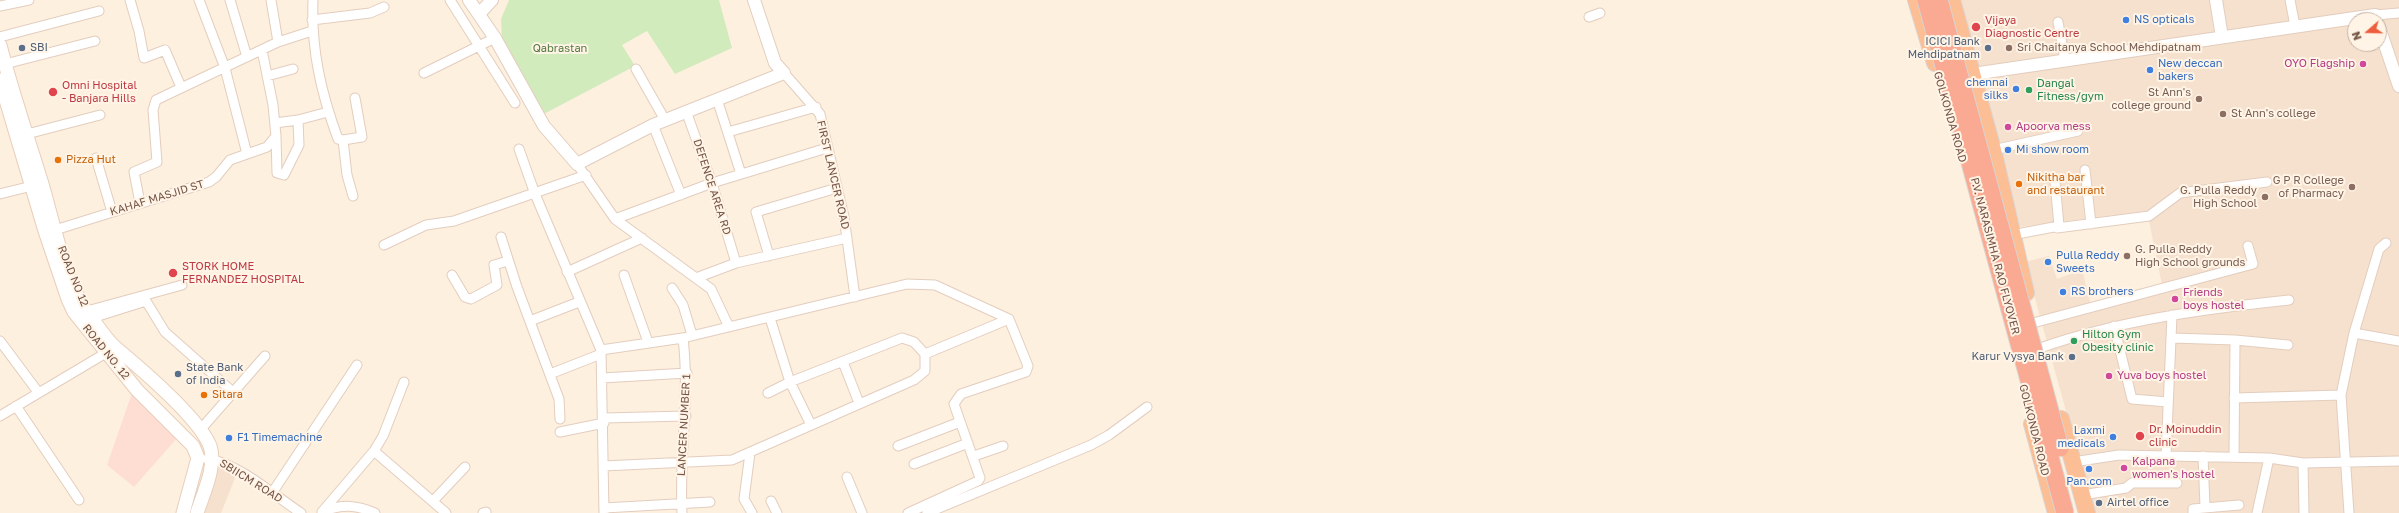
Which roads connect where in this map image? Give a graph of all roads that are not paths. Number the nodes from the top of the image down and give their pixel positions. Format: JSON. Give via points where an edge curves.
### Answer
{"nodes":[{"id":1,"x":29,"y":0,"type":"edge"},
{"id":2,"x":130,"y":0,"type":"edge"},
{"id":3,"x":199,"y":0,"type":"edge"},
{"id":4,"x":230,"y":0,"type":"edge"},
{"id":5,"x":271,"y":0,"type":"edge"},
{"id":6,"x":313,"y":0,"type":"edge"},
{"id":7,"x":450,"y":0,"type":"edge"},
{"id":8,"x":469,"y":0,"type":"edge"},
{"id":9,"x":492,"y":0,"type":"edge"},
{"id":10,"x":754,"y":0,"type":"edge"},
{"id":11,"x":1916,"y":0,"type":"edge"},
{"id":12,"x":1926,"y":0,"type":"edge"},
{"id":13,"x":1940,"y":0,"type":"edge"},
{"id":14,"x":1952,"y":0,"type":"edge"},
{"id":15,"x":2216,"y":0,"type":"edge"},
{"id":16,"x":2290,"y":0,"type":"edge"},
{"id":17,"x":0,"y":6,"type":"edge"},
{"id":18,"x":384,"y":7,"type":"dead end"},
{"id":19,"x":99,"y":11,"type":"dead end"},
{"id":20,"x":1600,"y":13,"type":"dead end"},
{"id":21,"x":2399,"y":13,"type":"edge"},
{"id":22,"x":479,"y":14,"type":"junction"},
{"id":23,"x":2387,"y":16,"type":"edge"},
{"id":24,"x":1589,"y":17,"type":"dead end"},
{"id":25,"x":312,"y":20,"type":"junction"},
{"id":26,"x":2347,"y":21,"type":"edge"},
{"id":27,"x":2058,"y":22,"type":"dead end"},
{"id":28,"x":2295,"y":26,"type":"junction"},
{"id":29,"x":312,"y":31,"type":"junction"},
{"id":30,"x":2222,"y":36,"type":"junction"},
{"id":31,"x":0,"y":37,"type":"edge"},
{"id":32,"x":494,"y":38,"type":"junction"},
{"id":33,"x":95,"y":41,"type":"dead end"},
{"id":34,"x":278,"y":42,"type":"junction"},
{"id":35,"x":0,"y":45,"type":"edge"},
{"id":36,"x":478,"y":45,"type":"junction"},
{"id":37,"x":262,"y":50,"type":"junction"},
{"id":38,"x":2387,"y":50,"type":"edge"},
{"id":39,"x":247,"y":57,"type":"junction"},
{"id":40,"x":2065,"y":60,"type":"junction"},
{"id":41,"x":5,"y":64,"type":"junction"},
{"id":42,"x":225,"y":68,"type":"junction"},
{"id":43,"x":293,"y":69,"type":"dead end"},
{"id":44,"x":636,"y":69,"type":"dead end"},
{"id":45,"x":424,"y":73,"type":"dead end"},
{"id":46,"x":784,"y":73,"type":"junction"},
{"id":47,"x":1972,"y":74,"type":"junction"},
{"id":48,"x":267,"y":76,"type":"junction"},
{"id":49,"x":0,"y":80,"type":"edge"},
{"id":50,"x":2399,"y":84,"type":"edge"},
{"id":51,"x":181,"y":87,"type":"junction"},
{"id":52,"x":355,"y":98,"type":"dead end"},
{"id":53,"x":717,"y":99,"type":"junction"},
{"id":54,"x":516,"y":103,"type":"dead end"},
{"id":55,"x":816,"y":107,"type":"junction"},
{"id":56,"x":686,"y":111,"type":"junction"},
{"id":57,"x":328,"y":112,"type":"junction"},
{"id":58,"x":100,"y":115,"type":"dead end"},
{"id":59,"x":298,"y":120,"type":"junction"},
{"id":60,"x":665,"y":120,"type":"junction"},
{"id":61,"x":275,"y":123,"type":"junction"},
{"id":62,"x":653,"y":125,"type":"junction"},
{"id":63,"x":2078,"y":131,"type":"dead end"},
{"id":64,"x":728,"y":132,"type":"junction"},
{"id":65,"x":27,"y":134,"type":"junction"},
{"id":66,"x":276,"y":136,"type":"junction"},
{"id":67,"x":344,"y":140,"type":"junction"},
{"id":68,"x":519,"y":148,"type":"dead end"},
{"id":69,"x":827,"y":148,"type":"junction"},
{"id":70,"x":1993,"y":150,"type":"junction"},
{"id":71,"x":247,"y":154,"type":"junction"},
{"id":72,"x":96,"y":158,"type":"dead end"},
{"id":73,"x":577,"y":164,"type":"junction"},
{"id":74,"x":2085,"y":170,"type":"dead end"},
{"id":75,"x":741,"y":174,"type":"junction"},
{"id":76,"x":586,"y":176,"type":"junction"},
{"id":77,"x":2055,"y":182,"type":"dead end"},
{"id":78,"x":2267,"y":182,"type":"dead end"},
{"id":79,"x":712,"y":183,"type":"junction"},
{"id":80,"x":37,"y":184,"type":"junction"},
{"id":81,"x":837,"y":188,"type":"junction"},
{"id":82,"x":0,"y":194,"type":"edge"},
{"id":83,"x":535,"y":194,"type":"junction"},
{"id":84,"x":681,"y":195,"type":"junction"},
{"id":85,"x":353,"y":196,"type":"dead end"},
{"id":86,"x":140,"y":203,"type":"junction"},
{"id":87,"x":112,"y":212,"type":"junction"},
{"id":88,"x":615,"y":219,"type":"junction"},
{"id":89,"x":2091,"y":224,"type":"junction"},
{"id":90,"x":2057,"y":228,"type":"junction"},
{"id":91,"x":55,"y":230,"type":"junction"},
{"id":92,"x":2012,"y":235,"type":"junction"},
{"id":93,"x":501,"y":237,"type":"dead end"},
{"id":94,"x":642,"y":238,"type":"junction"},
{"id":95,"x":847,"y":238,"type":"junction"},
{"id":96,"x":2386,"y":243,"type":"dead end"},
{"id":97,"x":384,"y":245,"type":"dead end"},
{"id":98,"x":2248,"y":246,"type":"dead end"},
{"id":99,"x":769,"y":256,"type":"junction"},
{"id":100,"x":508,"y":261,"type":"junction"},
{"id":101,"x":736,"y":263,"type":"junction"},
{"id":102,"x":2021,"y":269,"type":"junction"},
{"id":103,"x":567,"y":272,"type":"junction"},
{"id":104,"x":452,"y":275,"type":"dead end"},
{"id":105,"x":624,"y":275,"type":"dead end"},
{"id":106,"x":1994,"y":275,"type":"junction"},
{"id":107,"x":696,"y":278,"type":"junction"},
{"id":108,"x":182,"y":285,"type":"dead end"},
{"id":109,"x":672,"y":288,"type":"dead end"},
{"id":110,"x":174,"y":292,"type":"dead end"},
{"id":111,"x":856,"y":297,"type":"junction"},
{"id":112,"x":2289,"y":300,"type":"dead end"},
{"id":113,"x":146,"y":301,"type":"junction"},
{"id":114,"x":580,"y":302,"type":"junction"},
{"id":115,"x":89,"y":315,"type":"junction"},
{"id":116,"x":2172,"y":315,"type":"junction"},
{"id":117,"x":770,"y":318,"type":"junction"},
{"id":118,"x":1009,"y":319,"type":"junction"},
{"id":119,"x":530,"y":321,"type":"junction"},
{"id":120,"x":2033,"y":323,"type":"junction"},
{"id":121,"x":2114,"y":326,"type":"junction"},
{"id":122,"x":729,"y":327,"type":"junction"},
{"id":123,"x":2354,"y":333,"type":"junction"},
{"id":124,"x":688,"y":336,"type":"junction"},
{"id":125,"x":2172,"y":338,"type":"junction"},
{"id":126,"x":2235,"y":340,"type":"junction"},
{"id":127,"x":0,"y":341,"type":"edge"},
{"id":128,"x":2399,"y":341,"type":"edge"},
{"id":129,"x":648,"y":342,"type":"junction"},
{"id":130,"x":2288,"y":345,"type":"dead end"},
{"id":131,"x":2040,"y":348,"type":"junction"},
{"id":132,"x":111,"y":350,"type":"junction"},
{"id":133,"x":601,"y":352,"type":"junction"},
{"id":134,"x":925,"y":354,"type":"junction"},
{"id":135,"x":265,"y":356,"type":"dead end"},
{"id":136,"x":843,"y":362,"type":"junction"},
{"id":137,"x":357,"y":365,"type":"dead end"},
{"id":138,"x":687,"y":373,"type":"junction"},
{"id":139,"x":550,"y":374,"type":"junction"},
{"id":140,"x":602,"y":378,"type":"junction"},
{"id":141,"x":404,"y":382,"type":"dead end"},
{"id":142,"x":790,"y":382,"type":"junction"},
{"id":143,"x":38,"y":392,"type":"junction"},
{"id":144,"x":233,"y":392,"type":"junction"},
{"id":145,"x":768,"y":393,"type":"dead end"},
{"id":146,"x":2340,"y":395,"type":"junction"},
{"id":147,"x":2234,"y":398,"type":"junction"},
{"id":148,"x":2168,"y":402,"type":"junction"},
{"id":149,"x":859,"y":403,"type":"junction"},
{"id":150,"x":16,"y":406,"type":"junction"},
{"id":151,"x":1146,"y":406,"type":"dead end"},
{"id":152,"x":0,"y":416,"type":"edge"},
{"id":153,"x":686,"y":416,"type":"junction"},
{"id":154,"x":560,"y":419,"type":"dead end"},
{"id":155,"x":604,"y":420,"type":"junction"},
{"id":156,"x":960,"y":422,"type":"junction"},
{"id":157,"x":810,"y":425,"type":"junction"},
{"id":158,"x":201,"y":429,"type":"junction"},
{"id":159,"x":560,"y":432,"type":"dead end"},
{"id":160,"x":968,"y":443,"type":"junction"},
{"id":161,"x":898,"y":446,"type":"dead end"},
{"id":162,"x":1003,"y":446,"type":"dead end"},
{"id":163,"x":374,"y":451,"type":"junction"},
{"id":164,"x":746,"y":454,"type":"junction"},
{"id":165,"x":974,"y":456,"type":"junction"},
{"id":166,"x":2166,"y":456,"type":"junction"},
{"id":167,"x":2203,"y":456,"type":"junction"},
{"id":168,"x":2234,"y":457,"type":"junction"},
{"id":169,"x":2269,"y":458,"type":"junction"},
{"id":170,"x":204,"y":459,"type":"junction"},
{"id":171,"x":2399,"y":461,"type":"edge"},
{"id":172,"x":2073,"y":462,"type":"junction"},
{"id":173,"x":2345,"y":462,"type":"junction"},
{"id":174,"x":682,"y":463,"type":"junction"},
{"id":175,"x":2303,"y":463,"type":"junction"},
{"id":176,"x":914,"y":464,"type":"dead end"},
{"id":177,"x":604,"y":466,"type":"junction"},
{"id":178,"x":466,"y":467,"type":"dead end"},
{"id":179,"x":847,"y":477,"type":"dead end"},
{"id":180,"x":2177,"y":483,"type":"dead end"},
{"id":181,"x":272,"y":493,"type":"junction"},
{"id":182,"x":2082,"y":495,"type":"junction"},
{"id":183,"x":79,"y":500,"type":"dead end"},
{"id":184,"x":432,"y":501,"type":"junction"},
{"id":185,"x":771,"y":501,"type":"dead end"},
{"id":186,"x":710,"y":502,"type":"dead end"},
{"id":187,"x":2239,"y":505,"type":"dead end"},
{"id":188,"x":2205,"y":508,"type":"junction"},
{"id":189,"x":682,"y":509,"type":"edge"},
{"id":190,"x":604,"y":510,"type":"edge"},
{"id":191,"x":322,"y":512,"type":"edge"},
{"id":192,"x":183,"y":513,"type":"edge"},
{"id":193,"x":197,"y":513,"type":"edge"},
{"id":194,"x":301,"y":513,"type":"edge"},
{"id":195,"x":375,"y":513,"type":"edge"},
{"id":196,"x":446,"y":513,"type":"edge"},
{"id":197,"x":752,"y":513,"type":"edge"},
{"id":198,"x":777,"y":513,"type":"edge"},
{"id":199,"x":862,"y":513,"type":"edge"},
{"id":200,"x":908,"y":513,"type":"edge"},
{"id":201,"x":927,"y":513,"type":"edge"},
{"id":202,"x":2056,"y":513,"type":"edge"},
{"id":203,"x":2065,"y":513,"type":"edge"},
{"id":204,"x":2077,"y":513,"type":"edge"},
{"id":205,"x":2087,"y":513,"type":"edge"},
{"id":206,"x":2193,"y":513,"type":"edge"},
{"id":207,"x":2257,"y":513,"type":"edge"},
{"id":208,"x":2304,"y":513,"type":"edge"},
{"id":209,"x":2349,"y":513,"type":"edge"}],
"edges":[{"from":1,"to":17,"type":"street"},
{"from":2,"to":51,"type":"street","via":[[144,58],[165,50]]},
{"from":3,"to":42,"type":"street"},
{"from":4,"to":39,"type":"street"},
{"from":5,"to":34,"type":"street"},
{"from":6,"to":25,"type":"street"},
{"from":7,"to":36,"type":"street"},
{"from":8,"to":22,"type":"street"},
{"from":9,"to":22,"type":"street"},
{"from":10,"to":46,"type":"street","name":"FIRST LANCER ROAD","via":[[775,63]]},
{"from":11,"to":106,"type":"highway","name":"GOLKONDA ROAD"},
{"from":12,"to":203,"type":"highway","name":"P.V. NARASIMHA RAO FLYOVER","bridge":true},
{"from":13,"to":204,"type":"highway","name":"P.V. NARASIMHA RAO FLYOVER","bridge":true},
{"from":14,"to":47,"type":"highway"},
{"from":15,"to":30,"type":"street"},
{"from":16,"to":28,"type":"street"},
{"from":18,"to":25,"type":"street","via":[[370,13]]},
{"from":19,"to":31,"type":"street"},
{"from":20,"to":24,"type":"street"},
{"from":21,"to":23,"type":"street"},
{"from":22,"to":32,"type":"street"},
{"from":25,"to":29,"type":"street"},
{"from":26,"to":28,"type":"street"},
{"from":27,"to":40,"type":"street"},
{"from":28,"to":30,"type":"street"},
{"from":29,"to":34,"type":"street"},
{"from":29,"to":57,"type":"street"},
{"from":30,"to":40,"type":"street"},
{"from":32,"to":36,"type":"street"},
{"from":32,"to":73,"type":"street","via":[[544,126]]},
{"from":33,"to":41,"type":"street"},
{"from":34,"to":37,"type":"street"},
{"from":35,"to":41,"type":"main road","name":"ROAD NO 12"},
{"from":36,"to":45,"type":"street"},
{"from":36,"to":54,"type":"street"},
{"from":37,"to":39,"type":"street"},
{"from":37,"to":48,"type":"street"},
{"from":38,"to":50,"type":"street"},
{"from":39,"to":42,"type":"street"},
{"from":40,"to":47,"type":"street"},
{"from":41,"to":65,"type":"main road","name":"ROAD NO 12"},
{"from":42,"to":51,"type":"street"},
{"from":42,"to":71,"type":"street"},
{"from":43,"to":48,"type":"street"},
{"from":44,"to":60,"type":"street"},
{"from":46,"to":53,"type":"street"},
{"from":46,"to":55,"type":"street","name":"FIRST LANCER ROAD"},
{"from":47,"to":70,"type":"highway"},
{"from":48,"to":61,"type":"street"},
{"from":49,"to":80,"type":"main road","name":"ROAD NO. 12"},
{"from":51,"to":86,"type":"street","via":[[160,96],[153,104],[157,162],[134,172]]},
{"from":52,"to":67,"type":"street","via":[[362,137]]},
{"from":53,"to":56,"type":"street"},
{"from":53,"to":64,"type":"street"},
{"from":55,"to":64,"type":"street"},
{"from":55,"to":69,"type":"street","name":"FIRST LANCER ROAD","via":[[820,114]]},
{"from":56,"to":60,"type":"street"},
{"from":56,"to":79,"type":"street","name":"DEFENCE AREA RD"},
{"from":57,"to":59,"type":"street"},
{"from":57,"to":67,"type":"street","via":[[338,139]]},
{"from":58,"to":65,"type":"street"},
{"from":59,"to":61,"type":"street"},
{"from":59,"to":66,"type":"street","via":[[299,145],[284,175],[278,173]]},
{"from":60,"to":62,"type":"street"},
{"from":61,"to":66,"type":"street"},
{"from":62,"to":73,"type":"street"},
{"from":62,"to":84,"type":"street"},
{"from":63,"to":70,"type":"street"},
{"from":64,"to":75,"type":"street"},
{"from":65,"to":80,"type":"main road","name":"ROAD NO 12"},
{"from":66,"to":71,"type":"street","name":"KAHAF MASJID ST","via":[[267,147]]},
{"from":67,"to":85,"type":"street","via":[[347,175]]},
{"from":68,"to":83,"type":"street"},
{"from":69,"to":75,"type":"street"},
{"from":69,"to":81,"type":"street","name":"FIRST LANCER ROAD"},
{"from":70,"to":92,"type":"highway"},
{"from":71,"to":86,"type":"street","name":"KAHAF MASJID ST","via":[[230,160],[216,177],[208,182]]},
{"from":72,"to":87,"type":"street"},
{"from":73,"to":76,"type":"street"},
{"from":74,"to":89,"type":"street"},
{"from":75,"to":79,"type":"street"},
{"from":76,"to":83,"type":"street"},
{"from":76,"to":88,"type":"street"},
{"from":77,"to":90,"type":"street","via":[[2060,224]]},
{"from":78,"to":89,"type":"street","via":[[2180,193],[2149,216]]},
{"from":79,"to":84,"type":"street"},
{"from":79,"to":101,"type":"street","name":"DEFENCE AREA RD"},
{"from":80,"to":82,"type":"street"},
{"from":80,"to":91,"type":"main road","name":"ROAD NO 12"},
{"from":80,"to":132,"type":"main road","name":"ROAD NO. 12","via":[[68,299],[81,322]]},
{"from":81,"to":95,"type":"street","name":"FIRST LANCER ROAD"},
{"from":81,"to":99,"type":"street","via":[[756,212]]},
{"from":83,"to":97,"type":"street","via":[[454,221],[426,225]]},
{"from":83,"to":103,"type":"street"},
{"from":84,"to":88,"type":"street"},
{"from":86,"to":87,"type":"street","name":"KAHAF MASJID ST"},
{"from":87,"to":91,"type":"street","name":"KAHAF MASJID ST"},
{"from":88,"to":94,"type":"street"},
{"from":89,"to":90,"type":"street"},
{"from":90,"to":92,"type":"street"},
{"from":91,"to":115,"type":"main road","name":"ROAD NO 12","via":[[69,274]]},
{"from":92,"to":102,"type":"highway"},
{"from":93,"to":100,"type":"street"},
{"from":94,"to":103,"type":"street"},
{"from":94,"to":107,"type":"street"},
{"from":95,"to":99,"type":"street"},
{"from":95,"to":111,"type":"street","name":"FIRST LANCER ROAD"},
{"from":96,"to":123,"type":"street","via":[[2379,249]]},
{"from":98,"to":120,"type":"street","via":[[2253,264]]},
{"from":99,"to":101,"type":"street"},
{"from":100,"to":104,"type":"street","via":[[494,265],[497,285],[471,299],[465,297]]},
{"from":100,"to":119,"type":"street"},
{"from":101,"to":107,"type":"street"},
{"from":102,"to":106,"type":"highway"},
{"from":102,"to":120,"type":"highway"},
{"from":103,"to":114,"type":"street"},
{"from":105,"to":129,"type":"street"},
{"from":106,"to":202,"type":"highway","name":"GOLKONDA ROAD"},
{"from":107,"to":122,"type":"street","via":[[711,288]]},
{"from":108,"to":115,"type":"street"},
{"from":109,"to":124,"type":"street","name":"LANCER NUMBER 1","via":[[683,305]]},
{"from":110,"to":113,"type":"street"},
{"from":111,"to":117,"type":"street"},
{"from":111,"to":118,"type":"street","via":[[907,284],[935,285]]},
{"from":112,"to":116,"type":"street"},
{"from":113,"to":115,"type":"street"},
{"from":113,"to":144,"type":"street","via":[[165,332]]},
{"from":114,"to":119,"type":"street"},
{"from":114,"to":133,"type":"street"},
{"from":115,"to":132,"type":"main road","name":"ROAD NO 12"},
{"from":116,"to":121,"type":"street"},
{"from":116,"to":125,"type":"street"},
{"from":117,"to":122,"type":"street"},
{"from":117,"to":142,"type":"street"},
{"from":118,"to":134,"type":"street"},
{"from":118,"to":156,"type":"street","via":[[1028,366],[1026,372],[961,394],[954,404]]},
{"from":119,"to":139,"type":"street"},
{"from":120,"to":131,"type":"highway"},
{"from":121,"to":131,"type":"street","via":[[2085,332]]},
{"from":121,"to":148,"type":"street","via":[[2132,399]]},
{"from":122,"to":124,"type":"street"},
{"from":123,"to":128,"type":"street"},
{"from":123,"to":146,"type":"street"},
{"from":124,"to":129,"type":"street"},
{"from":124,"to":138,"type":"street","name":"LANCER NUMBER 1"},
{"from":125,"to":126,"type":"street"},
{"from":125,"to":148,"type":"street"},
{"from":126,"to":130,"type":"street"},
{"from":126,"to":147,"type":"street"},
{"from":127,"to":143,"type":"street"},
{"from":129,"to":133,"type":"street"},
{"from":131,"to":172,"type":"highway"},
{"from":132,"to":143,"type":"street"},
{"from":132,"to":158,"type":"main road","name":"ROAD NO 12"},
{"from":132,"to":170,"type":"main road","name":"ROAD NO. 12","via":[[137,390]]},
{"from":133,"to":139,"type":"street"},
{"from":133,"to":140,"type":"street"},
{"from":134,"to":136,"type":"street","via":[[914,342],[902,338]]},
{"from":134,"to":149,"type":"street","via":[[925,371],[914,380]]},
{"from":135,"to":144,"type":"street"},
{"from":136,"to":142,"type":"street"},
{"from":136,"to":149,"type":"street"},
{"from":137,"to":181,"type":"street"},
{"from":138,"to":140,"type":"street"},
{"from":138,"to":153,"type":"street","name":"LANCER NUMBER 1"},
{"from":139,"to":154,"type":"street","via":[[559,399]]},
{"from":140,"to":155,"type":"street"},
{"from":141,"to":163,"type":"street","via":[[383,436]]},
{"from":142,"to":145,"type":"street"},
{"from":142,"to":157,"type":"street"},
{"from":143,"to":150,"type":"street"},
{"from":144,"to":158,"type":"street"},
{"from":146,"to":147,"type":"street"},
{"from":146,"to":173,"type":"street"},
{"from":147,"to":168,"type":"street"},
{"from":148,"to":166,"type":"street"},
{"from":149,"to":157,"type":"street"},
{"from":150,"to":152,"type":"street"},
{"from":150,"to":183,"type":"street"},
{"from":151,"to":201,"type":"street","via":[[1109,435],[1091,445]]},
{"from":153,"to":155,"type":"street"},
{"from":153,"to":174,"type":"street","name":"LANCER NUMBER 1"},
{"from":155,"to":159,"type":"street"},
{"from":155,"to":177,"type":"street"},
{"from":156,"to":160,"type":"street"},
{"from":156,"to":161,"type":"street"},
{"from":157,"to":164,"type":"street"},
{"from":158,"to":170,"type":"main road","name":"ROAD NO 12","via":[[210,448]]},
{"from":160,"to":165,"type":"street"},
{"from":160,"to":176,"type":"street"},
{"from":162,"to":165,"type":"street"},
{"from":163,"to":184,"type":"street"},
{"from":163,"to":191,"type":"street"},
{"from":164,"to":174,"type":"street","via":[[732,460]]},
{"from":164,"to":197,"type":"street","via":[[744,499]]},
{"from":165,"to":200,"type":"street","via":[[980,474],[978,481]]},
{"from":166,"to":167,"type":"street"},
{"from":166,"to":172,"type":"street","via":[[2118,454]]},
{"from":167,"to":168,"type":"street"},
{"from":167,"to":188,"type":"street"},
{"from":168,"to":169,"type":"street"},
{"from":169,"to":175,"type":"street"},
{"from":169,"to":207,"type":"street"},
{"from":170,"to":181,"type":"street","name":"SBIICM ROAD","via":[[215,459]]},
{"from":170,"to":192,"type":"main road"},
{"from":170,"to":193,"type":"main road","name":"ROAD NO 12","via":[[207,483]]},
{"from":171,"to":173,"type":"street"},
{"from":172,"to":182,"type":"highway"},
{"from":173,"to":175,"type":"street"},
{"from":173,"to":209,"type":"street"},
{"from":174,"to":177,"type":"street"},
{"from":174,"to":189,"type":"street","name":"LANCER NUMBER 1"},
{"from":175,"to":208,"type":"street"},
{"from":177,"to":190,"type":"street"},
{"from":178,"to":184,"type":"street"},
{"from":179,"to":199,"type":"street"},
{"from":180,"to":182,"type":"street","via":[[2132,483],[2126,488]]},
{"from":181,"to":194,"type":"street","name":"SBIICM ROAD"},
{"from":182,"to":205,"type":"highway"},
{"from":184,"to":196,"type":"street"},
{"from":185,"to":198,"type":"street"},
{"from":186,"to":189,"type":"street"},
{"from":187,"to":188,"type":"street"},
{"from":188,"to":206,"type":"street","via":[[2193,508]]},
{"from":189,"to":190,"type":"street"},
{"from":191,"to":195,"type":"street","via":[[335,507],[358,506]]}]}
